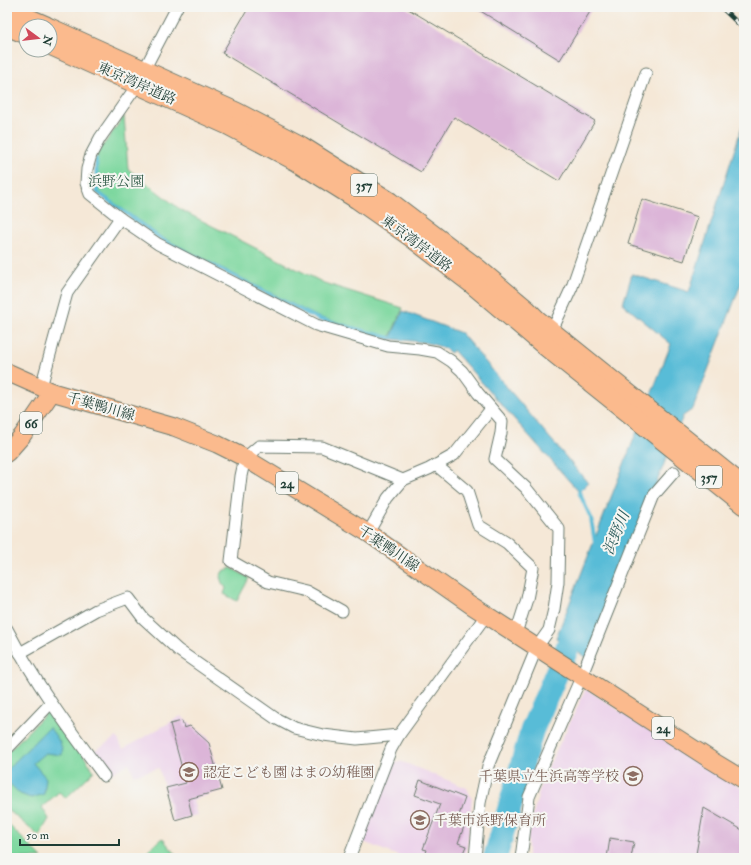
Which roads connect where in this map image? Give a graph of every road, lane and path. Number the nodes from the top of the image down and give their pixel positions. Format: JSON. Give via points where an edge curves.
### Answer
{"nodes":[{"id":1,"x":177,"y":7,"type":"edge"},
{"id":2,"x":7,"y":9,"type":"edge"},
{"id":3,"x":28,"y":18,"type":"edge"},
{"id":4,"x":7,"y":26,"type":"edge"},
{"id":5,"x":18,"y":31,"type":"edge"},
{"id":6,"x":58,"y":32,"type":"edge"},
{"id":7,"x":58,"y":48,"type":"edge"},
{"id":8,"x":646,"y":73,"type":"dead end"},
{"id":9,"x":141,"y":77,"type":"junction"},
{"id":10,"x":120,"y":218,"type":"junction"},
{"id":11,"x":548,"y":338,"type":"junction"},
{"id":12,"x":7,"y":372,"type":"edge"},
{"id":13,"x":46,"y":390,"type":"junction"},
{"id":14,"x":491,"y":409,"type":"junction"},
{"id":15,"x":678,"y":442,"type":"junction"},
{"id":16,"x":7,"y":453,"type":"edge"},
{"id":17,"x":245,"y":458,"type":"junction"},
{"id":18,"x":436,"y":465,"type":"junction"},
{"id":19,"x":674,"y":472,"type":"dead end"},
{"id":20,"x":403,"y":480,"type":"junction"},
{"id":21,"x":744,"y":487,"type":"edge"},
{"id":22,"x":744,"y":505,"type":"edge"},
{"id":23,"x":368,"y":534,"type":"junction"},
{"id":24,"x":342,"y":611,"type":"dead end"},
{"id":25,"x":487,"y":614,"type":"junction"},
{"id":26,"x":7,"y":629,"type":"edge"},
{"id":27,"x":516,"y":633,"type":"junction"},
{"id":28,"x":538,"y":648,"type":"junction"},
{"id":29,"x":20,"y":653,"type":"junction"},
{"id":30,"x":582,"y":675,"type":"junction"},
{"id":31,"x":52,"y":703,"type":"junction"},
{"id":32,"x":399,"y":735,"type":"junction"},
{"id":33,"x":7,"y":749,"type":"edge"},
{"id":34,"x":104,"y":776,"type":"dead end"},
{"id":35,"x":744,"y":780,"type":"edge"},
{"id":36,"x":349,"y":858,"type":"edge"},
{"id":37,"x":475,"y":858,"type":"edge"},
{"id":38,"x":521,"y":858,"type":"edge"}],
"edges":[{"from":1,"to":9,"type":"street"},
{"from":2,"to":3,"type":"highway"},
{"from":4,"to":5,"type":"highway"},
{"from":6,"to":9,"type":"highway","name":"東京湾岸道路","number":"357"},
{"from":7,"to":9,"type":"highway","name":"東京湾岸道路","number":"357"},
{"from":8,"to":11,"type":"street","via":[[572,287]]},
{"from":9,"to":10,"type":"street","via":[[100,138],[87,169],[86,183],[90,194]]},
{"from":9,"to":11,"type":"highway","name":"東京湾岸道路","number":"357","via":[[298,162],[357,199]]},
{"from":10,"to":13,"type":"street","via":[[68,293]]},
{"from":10,"to":14,"type":"street","via":[[158,244],[316,325],[388,346],[437,352],[462,372]]},
{"from":11,"to":15,"type":"highway","name":"東京湾岸道路","number":"357"},
{"from":12,"to":13,"type":"main road","name":"千葉鴨川線","number":"24"},
{"from":13,"to":16,"type":"main road","number":"66","via":[[22,436]]},
{"from":13,"to":17,"type":"main road","name":"千葉鴨川線","number":"24","via":[[174,427]]},
{"from":14,"to":18,"type":"street","via":[[454,455]]},
{"from":14,"to":28,"type":"street","via":[[502,421],[495,459],[526,488],[559,529],[558,582],[554,609],[549,630]]},
{"from":15,"to":21,"type":"highway","name":"東京湾岸道路","number":"357"},
{"from":15,"to":22,"type":"highway","name":"東京湾岸道路","number":"357"},
{"from":17,"to":20,"type":"street","via":[[259,446],[322,447]]},
{"from":17,"to":23,"type":"main road","name":"千葉鴨川線","number":"24"},
{"from":17,"to":24,"type":"street","via":[[231,562],[268,582],[306,591]]},
{"from":18,"to":20,"type":"street"},
{"from":18,"to":27,"type":"street","via":[[467,491],[478,525],[507,544],[533,568],[527,599]]},
{"from":19,"to":30,"type":"street","via":[[654,495]]},
{"from":20,"to":23,"type":"street","via":[[388,498]]},
{"from":23,"to":25,"type":"main road","name":"千葉鴨川線","number":"24"},
{"from":25,"to":27,"type":"main road","name":"千葉鴨川線","number":"24"},
{"from":25,"to":32,"type":"street"},
{"from":26,"to":29,"type":"street"},
{"from":27,"to":28,"type":"main road","name":"千葉鴨川線","number":"24"},
{"from":28,"to":30,"type":"main road","name":"千葉鴨川線","number":"24"},
{"from":28,"to":37,"type":"street","via":[[488,766],[480,803]]},
{"from":29,"to":31,"type":"street"},
{"from":29,"to":32,"type":"street","via":[[96,610],[128,598],[143,618],[178,650],[275,718],[294,728],[357,739]]},
{"from":30,"to":35,"type":"main road","name":"千葉鴨川線","number":"24"},
{"from":30,"to":38,"type":"street","via":[[529,797]]},
{"from":31,"to":33,"type":"street"},
{"from":31,"to":34,"type":"street"},
{"from":32,"to":36,"type":"street","via":[[391,749]]}]}
